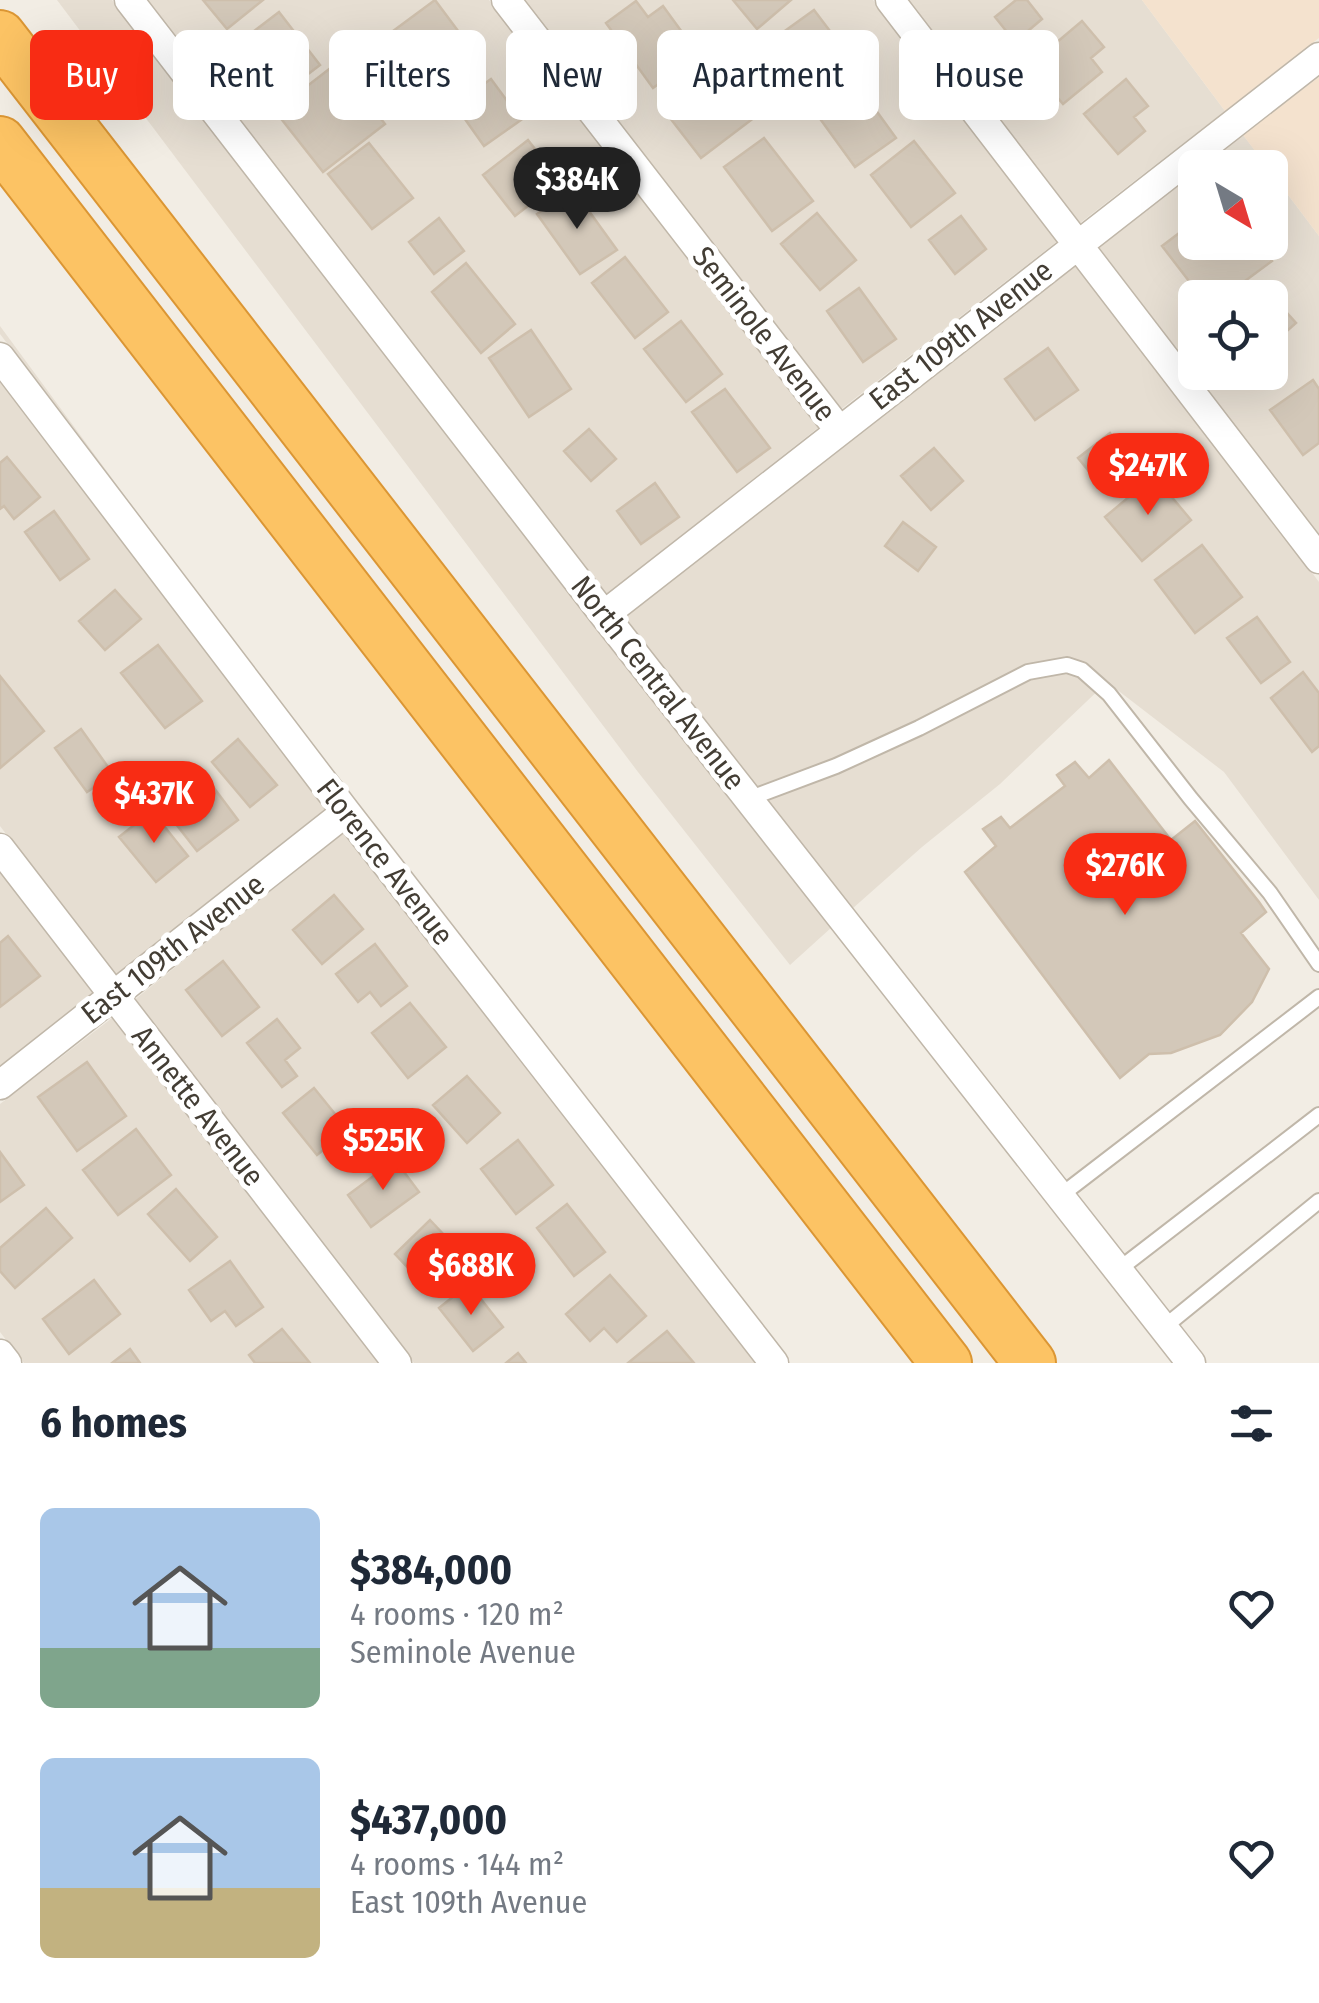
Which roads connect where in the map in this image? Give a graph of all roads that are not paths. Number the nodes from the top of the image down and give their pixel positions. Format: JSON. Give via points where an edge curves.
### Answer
{"nodes":[{"id":1,"x":129,"y":0,"type":"edge"},
{"id":2,"x":506,"y":0,"type":"edge"},
{"id":3,"x":890,"y":0,"type":"edge"},
{"id":4,"x":0,"y":36,"type":"edge"},
{"id":5,"x":1319,"y":57,"type":"edge"},
{"id":6,"x":0,"y":142,"type":"edge"},
{"id":7,"x":1079,"y":243,"type":"junction"},
{"id":8,"x":0,"y":357,"type":"edge"},
{"id":9,"x":839,"y":430,"type":"junction"},
{"id":10,"x":1319,"y":559,"type":"edge"},
{"id":11,"x":604,"y":615,"type":"junction"},
{"id":12,"x":748,"y":799,"type":"junction"},
{"id":13,"x":346,"y":812,"type":"junction"},
{"id":14,"x":0,"y":848,"type":"edge"},
{"id":15,"x":1319,"y":964,"type":"edge"},
{"id":16,"x":1319,"y":997,"type":"edge"},
{"id":17,"x":113,"y":998,"type":"junction"},
{"id":18,"x":0,"y":1085,"type":"edge"},
{"id":19,"x":1319,"y":1115,"type":"edge"},
{"id":20,"x":1060,"y":1196,"type":"junction"},
{"id":21,"x":1319,"y":1201,"type":"edge"},
{"id":22,"x":1118,"y":1270,"type":"junction"},
{"id":23,"x":1163,"y":1328,"type":"junction"},
{"id":24,"x":0,"y":1354,"type":"edge"},
{"id":25,"x":7,"y":1363,"type":"edge"},
{"id":26,"x":397,"y":1363,"type":"edge"},
{"id":27,"x":774,"y":1363,"type":"edge"},
{"id":28,"x":946,"y":1363,"type":"edge"},
{"id":29,"x":1030,"y":1363,"type":"edge"},
{"id":30,"x":1191,"y":1363,"type":"edge"}],
"edges":[{"from":1,"to":11,"type":"street","name":"North Central Avenue"},
{"from":2,"to":9,"type":"street","name":"Seminole Avenue"},
{"from":3,"to":7,"type":"street"},
{"from":4,"to":29,"type":"highway"},
{"from":5,"to":7,"type":"street","name":"East 109th Avenue"},
{"from":6,"to":28,"type":"highway"},
{"from":7,"to":9,"type":"street","name":"East 109th Avenue"},
{"from":7,"to":10,"type":"street"},
{"from":8,"to":13,"type":"street","name":"Florence Avenue"},
{"from":9,"to":11,"type":"street","name":"East 109th Avenue"},
{"from":11,"to":12,"type":"street","name":"North Central Avenue"},
{"from":12,"to":15,"type":"lane","via":[[836,766],[1028,672],[1067,665],[1109,694]]},
{"from":12,"to":20,"type":"street","name":"North Central Avenue"},
{"from":13,"to":17,"type":"street","name":"East 109th Avenue"},
{"from":13,"to":27,"type":"street","name":"Florence Avenue"},
{"from":14,"to":17,"type":"street","name":"Annette Avenue"},
{"from":16,"to":20,"type":"lane"},
{"from":17,"to":18,"type":"street","name":"East 109th Avenue"},
{"from":17,"to":26,"type":"street","name":"Annette Avenue"},
{"from":19,"to":22,"type":"lane"},
{"from":20,"to":22,"type":"street","name":"North Central Avenue"},
{"from":21,"to":23,"type":"lane"},
{"from":22,"to":23,"type":"street","name":"North Central Avenue"},
{"from":23,"to":30,"type":"street","name":"North Central Avenue"},
{"from":24,"to":25,"type":"street"}]}
